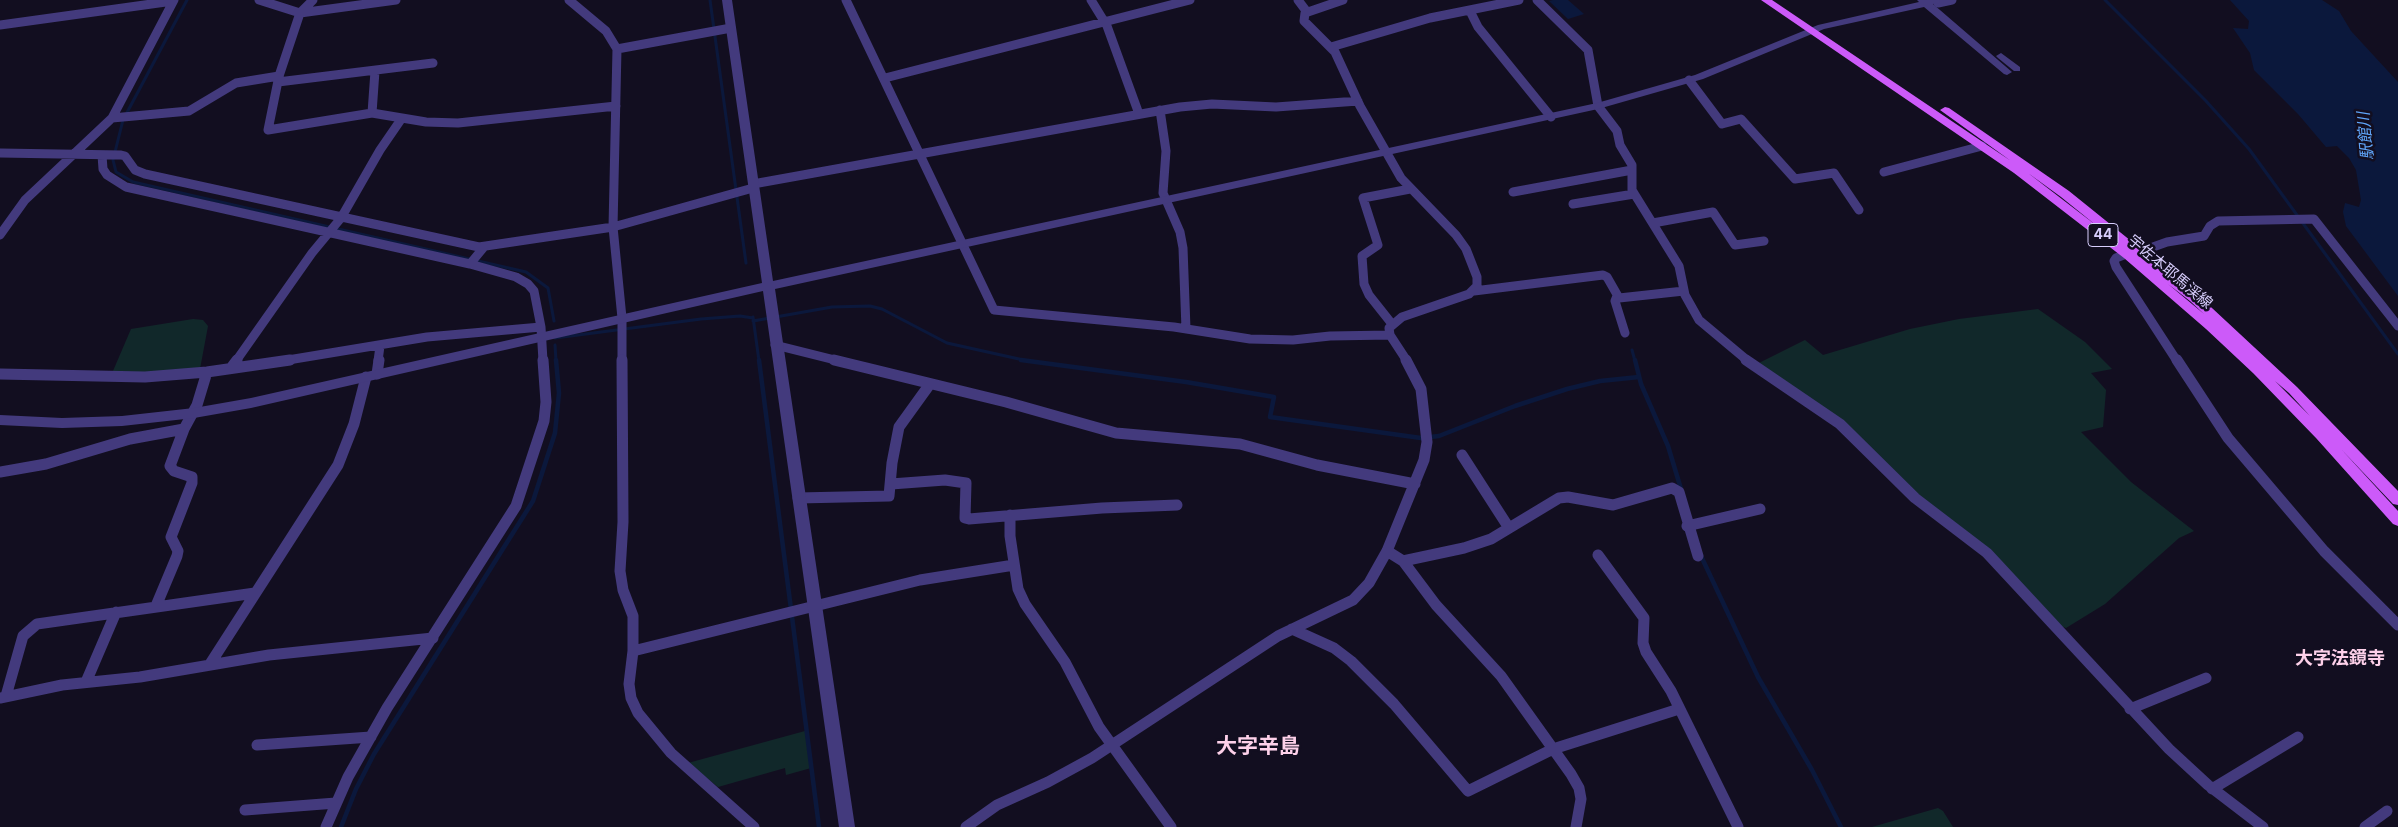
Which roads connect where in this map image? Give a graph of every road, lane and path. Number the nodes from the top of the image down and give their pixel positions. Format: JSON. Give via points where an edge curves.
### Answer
{"nodes":[{"id":1,"x":259,"y":0,"type":"edge"},
{"id":2,"x":313,"y":0,"type":"edge"},
{"id":3,"x":396,"y":0,"type":"edge"},
{"id":4,"x":569,"y":0,"type":"edge"},
{"id":5,"x":727,"y":0,"type":"edge"},
{"id":6,"x":846,"y":0,"type":"edge"},
{"id":7,"x":1091,"y":0,"type":"edge"},
{"id":8,"x":1190,"y":0,"type":"edge"},
{"id":9,"x":1298,"y":0,"type":"edge"},
{"id":10,"x":1343,"y":0,"type":"edge"},
{"id":11,"x":1519,"y":0,"type":"edge"},
{"id":12,"x":1537,"y":0,"type":"edge"},
{"id":13,"x":1766,"y":0,"type":"edge"},
{"id":14,"x":1781,"y":0,"type":"edge"},
{"id":15,"x":1952,"y":0,"type":"edge"},
{"id":16,"x":174,"y":1,"type":"edge"},
{"id":17,"x":1931,"y":2,"type":"edge"},
{"id":18,"x":1470,"y":11,"type":"junction"},
{"id":19,"x":1306,"y":12,"type":"junction"},
{"id":20,"x":300,"y":13,"type":"junction"},
{"id":21,"x":1105,"y":22,"type":"junction"},
{"id":22,"x":0,"y":25,"type":"edge"},
{"id":23,"x":731,"y":28,"type":"junction"},
{"id":24,"x":1816,"y":28,"type":"junction"},
{"id":25,"x":1331,"y":47,"type":"junction"},
{"id":26,"x":617,"y":49,"type":"junction"},
{"id":27,"x":433,"y":62,"type":"dead end"},
{"id":28,"x":2012,"y":70,"type":"dead end"},
{"id":29,"x":375,"y":71,"type":"junction"},
{"id":30,"x":885,"y":78,"type":"junction"},
{"id":31,"x":278,"y":79,"type":"junction"},
{"id":32,"x":1688,"y":80,"type":"junction"},
{"id":33,"x":1358,"y":101,"type":"junction"},
{"id":34,"x":616,"y":106,"type":"junction"},
{"id":35,"x":1598,"y":106,"type":"junction"},
{"id":36,"x":1160,"y":110,"type":"junction"},
{"id":37,"x":372,"y":114,"type":"junction"},
{"id":38,"x":1139,"y":114,"type":"junction"},
{"id":39,"x":1551,"y":117,"type":"junction"},
{"id":40,"x":115,"y":118,"type":"junction"},
{"id":41,"x":402,"y":118,"type":"junction"},
{"id":42,"x":1982,"y":146,"type":"junction"},
{"id":43,"x":1388,"y":152,"type":"junction"},
{"id":44,"x":0,"y":153,"type":"edge"},
{"id":45,"x":76,"y":154,"type":"junction"},
{"id":46,"x":104,"y":155,"type":"junction"},
{"id":47,"x":919,"y":155,"type":"junction"},
{"id":48,"x":1632,"y":170,"type":"junction"},
{"id":49,"x":1884,"y":172,"type":"dead end"},
{"id":50,"x":753,"y":186,"type":"junction"},
{"id":51,"x":1410,"y":189,"type":"junction"},
{"id":52,"x":1513,"y":192,"type":"dead end"},
{"id":53,"x":1634,"y":194,"type":"junction"},
{"id":54,"x":1167,"y":200,"type":"junction"},
{"id":55,"x":1573,"y":204,"type":"dead end"},
{"id":56,"x":1859,"y":210,"type":"dead end"},
{"id":57,"x":340,"y":220,"type":"junction"},
{"id":58,"x":1653,"y":223,"type":"junction"},
{"id":59,"x":613,"y":227,"type":"junction"},
{"id":60,"x":329,"y":231,"type":"junction"},
{"id":61,"x":0,"y":235,"type":"edge"},
{"id":62,"x":1764,"y":241,"type":"dead end"},
{"id":63,"x":964,"y":244,"type":"junction"},
{"id":64,"x":483,"y":249,"type":"junction"},
{"id":65,"x":2140,"y":252,"type":"junction"},
{"id":66,"x":2126,"y":254,"type":"junction"},
{"id":67,"x":471,"y":263,"type":"junction"},
{"id":68,"x":768,"y":286,"type":"junction"},
{"id":69,"x":1474,"y":291,"type":"junction"},
{"id":70,"x":1684,"y":291,"type":"junction"},
{"id":71,"x":1617,"y":296,"type":"junction"},
{"id":72,"x":622,"y":318,"type":"junction"},
{"id":73,"x":1392,"y":324,"type":"junction"},
{"id":74,"x":2398,"y":326,"type":"edge"},
{"id":75,"x":1186,"y":328,"type":"junction"},
{"id":76,"x":541,"y":332,"type":"junction"},
{"id":77,"x":1625,"y":333,"type":"dead end"},
{"id":78,"x":1390,"y":335,"type":"junction"},
{"id":79,"x":775,"y":345,"type":"junction"},
{"id":80,"x":380,"y":346,"type":"junction"},
{"id":81,"x":231,"y":368,"type":"junction"},
{"id":82,"x":207,"y":372,"type":"junction"},
{"id":83,"x":0,"y":374,"type":"edge"},
{"id":84,"x":372,"y":376,"type":"junction"},
{"id":85,"x":930,"y":384,"type":"junction"},
{"id":86,"x":194,"y":413,"type":"junction"},
{"id":87,"x":0,"y":420,"type":"edge"},
{"id":88,"x":184,"y":429,"type":"junction"},
{"id":89,"x":1462,"y":455,"type":"dead end"},
{"id":90,"x":0,"y":472,"type":"edge"},
{"id":91,"x":891,"y":484,"type":"junction"},
{"id":92,"x":1415,"y":484,"type":"junction"},
{"id":93,"x":798,"y":498,"type":"junction"},
{"id":94,"x":2398,"y":500,"type":"edge"},
{"id":95,"x":1177,"y":505,"type":"dead end"},
{"id":96,"x":1760,"y":508,"type":"dead end"},
{"id":97,"x":1010,"y":515,"type":"junction"},
{"id":98,"x":2398,"y":520,"type":"edge"},
{"id":99,"x":1687,"y":526,"type":"junction"},
{"id":100,"x":1509,"y":528,"type":"junction"},
{"id":101,"x":1387,"y":551,"type":"junction"},
{"id":102,"x":1598,"y":555,"type":"dead end"},
{"id":103,"x":1698,"y":556,"type":"dead end"},
{"id":104,"x":1403,"y":561,"type":"junction"},
{"id":105,"x":1014,"y":565,"type":"junction"},
{"id":106,"x":255,"y":593,"type":"junction"},
{"id":107,"x":156,"y":606,"type":"junction"},
{"id":108,"x":814,"y":608,"type":"junction"},
{"id":109,"x":116,"y":612,"type":"junction"},
{"id":110,"x":2398,"y":625,"type":"edge"},
{"id":111,"x":1292,"y":629,"type":"junction"},
{"id":112,"x":432,"y":638,"type":"junction"},
{"id":113,"x":633,"y":651,"type":"junction"},
{"id":114,"x":210,"y":664,"type":"junction"},
{"id":115,"x":2206,"y":678,"type":"dead end"},
{"id":116,"x":86,"y":682,"type":"junction"},
{"id":117,"x":3,"y":697,"type":"edge"},
{"id":118,"x":1680,"y":709,"type":"junction"},
{"id":119,"x":2130,"y":709,"type":"junction"},
{"id":120,"x":371,"y":737,"type":"junction"},
{"id":121,"x":2298,"y":737,"type":"dead end"},
{"id":122,"x":257,"y":745,"type":"dead end"},
{"id":123,"x":1112,"y":745,"type":"junction"},
{"id":124,"x":1553,"y":749,"type":"junction"},
{"id":125,"x":2212,"y":788,"type":"junction"},
{"id":126,"x":336,"y":803,"type":"junction"},
{"id":127,"x":246,"y":810,"type":"dead end"},
{"id":128,"x":2387,"y":811,"type":"dead end"},
{"id":129,"x":326,"y":827,"type":"edge"},
{"id":130,"x":754,"y":827,"type":"edge"},
{"id":131,"x":847,"y":827,"type":"edge"},
{"id":132,"x":966,"y":827,"type":"edge"},
{"id":133,"x":1171,"y":827,"type":"edge"},
{"id":134,"x":1576,"y":827,"type":"edge"},
{"id":135,"x":1738,"y":827,"type":"edge"},
{"id":136,"x":2263,"y":827,"type":"edge"},
{"id":137,"x":2365,"y":827,"type":"edge"}],
"edges":[{"from":1,"to":20,"type":"street"},
{"from":2,"to":20,"type":"street"},
{"from":3,"to":20,"type":"street"},
{"from":4,"to":26,"type":"street","via":[[606,31]]},
{"from":5,"to":23,"type":"street"},
{"from":6,"to":30,"type":"street"},
{"from":7,"to":21,"type":"street"},
{"from":8,"to":21,"type":"street"},
{"from":9,"to":19,"type":"street"},
{"from":10,"to":19,"type":"street"},
{"from":11,"to":18,"type":"street"},
{"from":12,"to":35,"type":"street","via":[[1586,46]]},
{"from":13,"to":24,"type":"main road","name":"宇佐本耶馬渓線","number":"44"},
{"from":14,"to":24,"type":"main road","name":"宇佐本耶馬渓線","number":"44"},
{"from":15,"to":17,"type":"street"},
{"from":16,"to":22,"type":"street"},
{"from":16,"to":40,"type":"street"},
{"from":17,"to":24,"type":"street"},
{"from":17,"to":28,"type":"street"},
{"from":18,"to":25,"type":"street","via":[[1430,18]]},
{"from":18,"to":39,"type":"street","via":[[1478,27]]},
{"from":19,"to":25,"type":"street","via":[[1304,21]]},
{"from":20,"to":31,"type":"street"},
{"from":21,"to":30,"type":"street"},
{"from":21,"to":38,"type":"street"},
{"from":23,"to":26,"type":"street"},
{"from":23,"to":50,"type":"street"},
{"from":24,"to":32,"type":"street"},
{"from":24,"to":42,"type":"main road","name":"宇佐本耶馬渓線","number":"44"},
{"from":24,"to":65,"type":"main road","name":"宇佐本耶馬渓線","number":"44","via":[[2019,160]]},
{"from":25,"to":33,"type":"street"},
{"from":26,"to":34,"type":"street"},
{"from":27,"to":29,"type":"street"},
{"from":29,"to":31,"type":"street"},
{"from":29,"to":37,"type":"street"},
{"from":30,"to":47,"type":"street"},
{"from":31,"to":37,"type":"street","via":[[268,130]]},
{"from":31,"to":40,"type":"street","via":[[236,84],[190,111]]},
{"from":32,"to":35,"type":"street"},
{"from":32,"to":56,"type":"street","via":[[1722,124],[1741,119],[1795,179],[1834,173]]},
{"from":33,"to":36,"type":"street","via":[[1276,107],[1212,104]]},
{"from":33,"to":43,"type":"street"},
{"from":34,"to":41,"type":"street","via":[[458,123]]},
{"from":34,"to":59,"type":"street"},
{"from":35,"to":39,"type":"street"},
{"from":35,"to":48,"type":"street","via":[[1617,131]]},
{"from":36,"to":38,"type":"street"},
{"from":36,"to":54,"type":"street","via":[[1166,151],[1163,189]]},
{"from":37,"to":41,"type":"street"},
{"from":38,"to":47,"type":"street"},
{"from":39,"to":43,"type":"street"},
{"from":40,"to":45,"type":"street"},
{"from":41,"to":57,"type":"street"},
{"from":42,"to":49,"type":"street"},
{"from":42,"to":66,"type":"main road","name":"宇佐本耶馬渓線","number":"44"},
{"from":43,"to":51,"type":"street"},
{"from":43,"to":54,"type":"street"},
{"from":44,"to":45,"type":"street"},
{"from":45,"to":46,"type":"street"},
{"from":45,"to":61,"type":"street","via":[[25,200]]},
{"from":46,"to":57,"type":"street","via":[[125,156],[135,170],[145,174]]},
{"from":46,"to":60,"type":"street","via":[[106,175],[126,187]]},
{"from":47,"to":50,"type":"street"},
{"from":47,"to":63,"type":"street"},
{"from":48,"to":52,"type":"street"},
{"from":48,"to":53,"type":"street"},
{"from":50,"to":59,"type":"street"},
{"from":50,"to":68,"type":"street"},
{"from":51,"to":69,"type":"street","via":[[1449,227],[1466,249],[1477,277]]},
{"from":51,"to":73,"type":"street","via":[[1363,198],[1378,245],[1362,256],[1364,284]]},
{"from":53,"to":55,"type":"street"},
{"from":53,"to":58,"type":"street"},
{"from":54,"to":63,"type":"street"},
{"from":54,"to":75,"type":"street","via":[[1184,248]]},
{"from":57,"to":60,"type":"street"},
{"from":57,"to":64,"type":"street"},
{"from":58,"to":62,"type":"street","via":[[1713,212],[1735,245]]},
{"from":58,"to":70,"type":"street","via":[[1679,266]]},
{"from":59,"to":64,"type":"street"},
{"from":59,"to":72,"type":"street"},
{"from":60,"to":67,"type":"street"},
{"from":60,"to":81,"type":"street"},
{"from":63,"to":68,"type":"street"},
{"from":63,"to":75,"type":"street","via":[[994,310]]},
{"from":64,"to":67,"type":"street"},
{"from":65,"to":74,"type":"street","via":[[2167,242],[2202,237],[2218,221],[2314,219]]},
{"from":65,"to":94,"type":"main road","name":"宇佐本耶馬渓線","number":"44","via":[[2261,359]]},
{"from":66,"to":98,"type":"main road","name":"宇佐本耶馬渓線","number":"44","via":[[2257,370],[2347,462]]},
{"from":66,"to":110,"type":"street","via":[[2116,258],[2116,267],[2228,438],[2329,557]]},
{"from":67,"to":76,"type":"street","via":[[528,284],[535,297]]},
{"from":68,"to":72,"type":"street"},
{"from":68,"to":79,"type":"street"},
{"from":69,"to":71,"type":"street","via":[[1603,275]]},
{"from":69,"to":73,"type":"street","via":[[1402,317]]},
{"from":70,"to":71,"type":"street"},
{"from":70,"to":119,"type":"street","via":[[1694,313],[1705,326],[1742,356],[1840,424],[1915,498],[2000,565]]},
{"from":71,"to":77,"type":"street","via":[[1615,301]]},
{"from":72,"to":76,"type":"street"},
{"from":72,"to":113,"type":"street","via":[[624,522],[620,571],[633,616]]},
{"from":73,"to":78,"type":"street","via":[[1388,331]]},
{"from":75,"to":78,"type":"street","via":[[1233,337],[1282,340]]},
{"from":76,"to":80,"type":"street","via":[[436,336]]},
{"from":76,"to":84,"type":"street"},
{"from":76,"to":112,"type":"street","via":[[546,412],[524,487],[516,506]]},
{"from":78,"to":92,"type":"street","via":[[1413,370],[1423,398],[1426,449]]},
{"from":79,"to":85,"type":"street"},
{"from":79,"to":93,"type":"street"},
{"from":80,"to":81,"type":"street"},
{"from":80,"to":84,"type":"street"},
{"from":81,"to":82,"type":"street"},
{"from":82,"to":83,"type":"street","via":[[137,378]]},
{"from":82,"to":86,"type":"street"},
{"from":84,"to":86,"type":"street"},
{"from":84,"to":106,"type":"street","via":[[338,465]]},
{"from":85,"to":91,"type":"street","via":[[899,427]]},
{"from":85,"to":92,"type":"street","via":[[1116,432],[1240,444],[1317,466]]},
{"from":86,"to":87,"type":"street","via":[[94,422]]},
{"from":86,"to":88,"type":"street"},
{"from":88,"to":90,"type":"street","via":[[130,439],[46,464]]},
{"from":88,"to":107,"type":"street","via":[[170,466],[174,471],[192,477],[192,483],[171,537],[177,556]]},
{"from":89,"to":100,"type":"street"},
{"from":91,"to":93,"type":"street","via":[[891,494],[885,497]]},
{"from":91,"to":97,"type":"street","via":[[963,481],[967,487],[966,518]]},
{"from":92,"to":101,"type":"street"},
{"from":93,"to":108,"type":"street"},
{"from":95,"to":97,"type":"street"},
{"from":96,"to":99,"type":"street"},
{"from":97,"to":105,"type":"street"},
{"from":99,"to":100,"type":"street","via":[[1679,492],[1672,488],[1613,505],[1563,497]]},
{"from":99,"to":103,"type":"street"},
{"from":100,"to":104,"type":"street","via":[[1480,543]]},
{"from":101,"to":104,"type":"street"},
{"from":101,"to":111,"type":"street","via":[[1358,596]]},
{"from":102,"to":118,"type":"street","via":[[1644,618],[1644,647]]},
{"from":104,"to":124,"type":"street","via":[[1441,611],[1501,676]]},
{"from":105,"to":108,"type":"street","via":[[920,580]]},
{"from":105,"to":123,"type":"street","via":[[1018,589],[1025,604],[1065,662]]},
{"from":106,"to":107,"type":"street"},
{"from":106,"to":114,"type":"street"},
{"from":107,"to":109,"type":"street"},
{"from":108,"to":113,"type":"street"},
{"from":108,"to":131,"type":"street"},
{"from":109,"to":116,"type":"street"},
{"from":109,"to":117,"type":"street","via":[[33,626],[23,636]]},
{"from":111,"to":123,"type":"street","via":[[1264,644]]},
{"from":111,"to":124,"type":"street","via":[[1334,648],[1351,661],[1394,704],[1468,791]]},
{"from":112,"to":114,"type":"street","via":[[289,652]]},
{"from":112,"to":120,"type":"street"},
{"from":113,"to":130,"type":"street","via":[[629,684],[638,713],[692,774]]},
{"from":114,"to":116,"type":"street","via":[[140,677]]},
{"from":115,"to":119,"type":"street"},
{"from":116,"to":117,"type":"street"},
{"from":118,"to":124,"type":"street"},
{"from":118,"to":135,"type":"street"},
{"from":119,"to":125,"type":"street"},
{"from":120,"to":122,"type":"street"},
{"from":120,"to":126,"type":"street"},
{"from":121,"to":125,"type":"street"},
{"from":123,"to":132,"type":"street","via":[[1065,774],[997,805]]},
{"from":123,"to":133,"type":"street"},
{"from":124,"to":134,"type":"street","via":[[1579,788],[1581,805]]},
{"from":125,"to":136,"type":"street"},
{"from":126,"to":127,"type":"street"},
{"from":126,"to":129,"type":"street"},
{"from":128,"to":137,"type":"street"}]}
